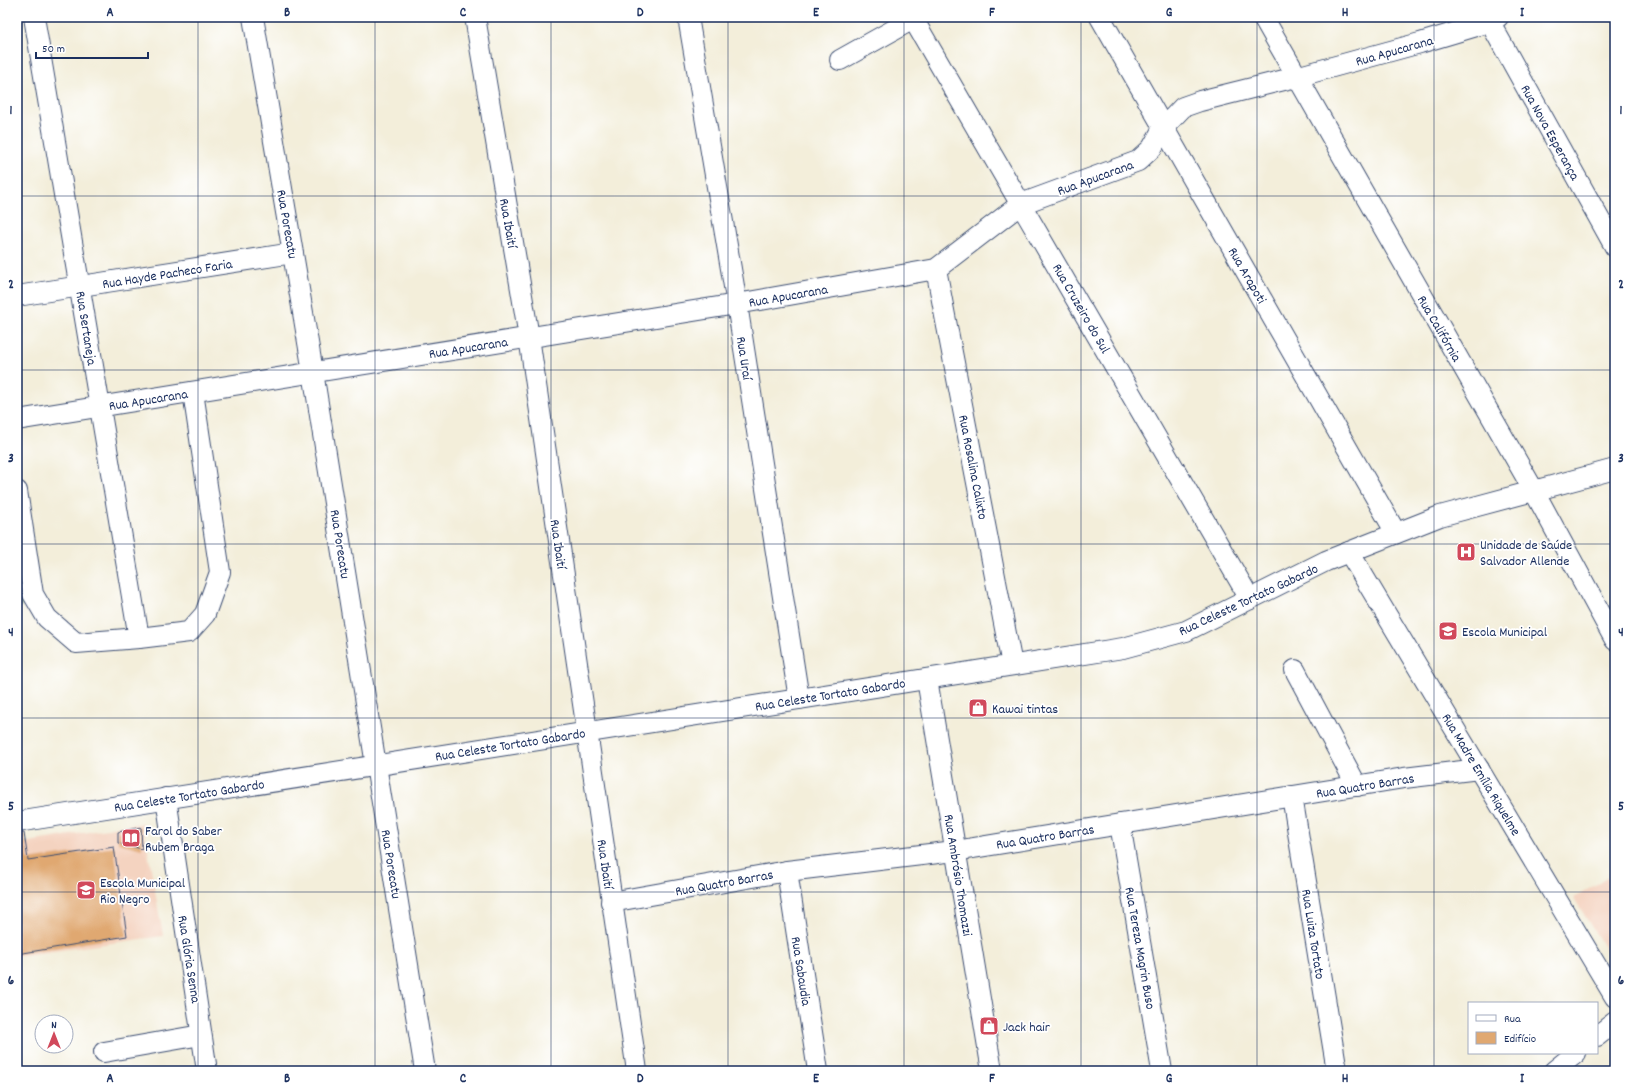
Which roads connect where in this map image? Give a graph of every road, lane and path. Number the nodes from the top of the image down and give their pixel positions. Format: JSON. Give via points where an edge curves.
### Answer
{"nodes":[{"id":1,"x":34,"y":17,"type":"edge"},
{"id":2,"x":253,"y":17,"type":"edge"},
{"id":3,"x":475,"y":17,"type":"edge"},
{"id":4,"x":688,"y":17,"type":"edge"},
{"id":5,"x":1100,"y":17,"type":"edge"},
{"id":6,"x":1263,"y":17,"type":"edge"},
{"id":7,"x":912,"y":18,"type":"edge"},
{"id":8,"x":1491,"y":19,"type":"edge"},
{"id":9,"x":840,"y":60,"type":"dead end"},
{"id":10,"x":1296,"y":77,"type":"junction"},
{"id":11,"x":1163,"y":128,"type":"junction"},
{"id":12,"x":1022,"y":204,"type":"junction"},
{"id":13,"x":1615,"y":247,"type":"edge"},
{"id":14,"x":293,"y":253,"type":"junction"},
{"id":15,"x":936,"y":269,"type":"junction"},
{"id":16,"x":81,"y":287,"type":"junction"},
{"id":17,"x":17,"y":296,"type":"edge"},
{"id":18,"x":737,"y":304,"type":"junction"},
{"id":19,"x":529,"y":337,"type":"junction"},
{"id":20,"x":313,"y":372,"type":"junction"},
{"id":21,"x":193,"y":392,"type":"junction"},
{"id":22,"x":99,"y":407,"type":"junction"},
{"id":23,"x":17,"y":420,"type":"edge"},
{"id":24,"x":1615,"y":469,"type":"edge"},
{"id":25,"x":17,"y":491,"type":"edge"},
{"id":26,"x":1534,"y":491,"type":"junction"},
{"id":27,"x":1396,"y":533,"type":"junction"},
{"id":28,"x":1349,"y":552,"type":"junction"},
{"id":29,"x":1250,"y":599,"type":"junction"},
{"id":30,"x":139,"y":638,"type":"junction"},
{"id":31,"x":1615,"y":640,"type":"edge"},
{"id":32,"x":1012,"y":665,"type":"junction"},
{"id":33,"x":1295,"y":670,"type":"dead end"},
{"id":34,"x":927,"y":679,"type":"junction"},
{"id":35,"x":799,"y":699,"type":"junction"},
{"id":36,"x":587,"y":732,"type":"junction"},
{"id":37,"x":376,"y":765,"type":"junction"},
{"id":38,"x":1479,"y":769,"type":"junction"},
{"id":39,"x":1357,"y":786,"type":"junction"},
{"id":40,"x":1292,"y":796,"type":"junction"},
{"id":41,"x":166,"y":798,"type":"junction"},
{"id":42,"x":17,"y":822,"type":"edge"},
{"id":43,"x":1120,"y":824,"type":"junction"},
{"id":44,"x":956,"y":851,"type":"junction"},
{"id":45,"x":787,"y":870,"type":"junction"},
{"id":46,"x":611,"y":902,"type":"junction"},
{"id":47,"x":1615,"y":997,"type":"edge"},
{"id":48,"x":1615,"y":1022,"type":"edge"},
{"id":49,"x":201,"y":1034,"type":"junction"},
{"id":50,"x":1598,"y":1035,"type":"edge"},
{"id":51,"x":104,"y":1052,"type":"dead end"},
{"id":52,"x":1575,"y":1054,"type":"edge"},
{"id":53,"x":208,"y":1071,"type":"edge"},
{"id":54,"x":425,"y":1071,"type":"edge"},
{"id":55,"x":637,"y":1071,"type":"edge"},
{"id":56,"x":818,"y":1071,"type":"edge"},
{"id":57,"x":992,"y":1071,"type":"edge"},
{"id":58,"x":1162,"y":1071,"type":"edge"},
{"id":59,"x":1337,"y":1071,"type":"edge"},
{"id":60,"x":1554,"y":1071,"type":"edge"}],
"edges":[{"from":1,"to":16,"type":"street","name":"Rua Sertaneja"},
{"from":2,"to":14,"type":"street","name":"Rua Porecatu"},
{"from":3,"to":19,"type":"street","name":"Rua Ibaití"},
{"from":4,"to":18,"type":"street","name":"Rua Uraí"},
{"from":5,"to":11,"type":"street","name":"Rua Arapoti"},
{"from":6,"to":10,"type":"street","name":"Rua Califórnia"},
{"from":7,"to":9,"type":"street"},
{"from":7,"to":12,"type":"street","name":"Rua Cruzeiro do Sul"},
{"from":8,"to":10,"type":"street","name":"Rua Apucarana"},
{"from":8,"to":13,"type":"street","name":"Rua Nova Esperança"},
{"from":10,"to":11,"type":"street","name":"Rua Apucarana","via":[[1183,107]]},
{"from":10,"to":26,"type":"street","name":"Rua Califórnia"},
{"from":11,"to":12,"type":"street","name":"Rua Apucarana","via":[[1152,148],[1138,161]]},
{"from":11,"to":27,"type":"street","name":"Rua Arapoti"},
{"from":12,"to":15,"type":"street","name":"Rua Apucarana"},
{"from":12,"to":29,"type":"street","name":"Rua Cruzeiro do Sul"},
{"from":14,"to":16,"type":"street","name":"Rua Hayde Pacheco Faria"},
{"from":14,"to":20,"type":"street","name":"Rua Porecatu"},
{"from":15,"to":18,"type":"street","name":"Rua Apucarana"},
{"from":15,"to":32,"type":"street","name":"Rua Rosalina Calixto"},
{"from":16,"to":17,"type":"street","name":"Rua Hayde Pacheco Faria"},
{"from":16,"to":22,"type":"street","name":"Rua Sertaneja"},
{"from":18,"to":19,"type":"street","name":"Rua Apucarana"},
{"from":18,"to":35,"type":"street","name":"Rua Uraí"},
{"from":19,"to":20,"type":"street","name":"Rua Apucarana"},
{"from":19,"to":36,"type":"street","name":"Rua Ibaití"},
{"from":20,"to":21,"type":"street","name":"Rua Apucarana"},
{"from":20,"to":37,"type":"street","name":"Rua Porecatu"},
{"from":21,"to":22,"type":"street","name":"Rua Apucarana"},
{"from":21,"to":30,"type":"street","via":[[220,572],[205,614],[189,632]]},
{"from":22,"to":23,"type":"street","name":"Rua Apucarana"},
{"from":22,"to":30,"type":"street","name":"Rua Sertaneja"},
{"from":24,"to":26,"type":"street","name":"Rua Celeste Tortato Gabardo"},
{"from":25,"to":30,"type":"street","via":[[33,594],[47,618],[76,643]]},
{"from":26,"to":27,"type":"street","name":"Rua Celeste Tortato Gabardo","via":[[1440,516]]},
{"from":26,"to":31,"type":"street","name":"Rua Califórnia"},
{"from":27,"to":28,"type":"street","name":"Rua Celeste Tortato Gabardo"},
{"from":28,"to":29,"type":"street","name":"Rua Celeste Tortato Gabardo"},
{"from":28,"to":38,"type":"street","name":"Rua Madre Emília Riquelme"},
{"from":29,"to":32,"type":"street","name":"Rua Celeste Tortato Gabardo","via":[[1186,631],[1123,648]]},
{"from":32,"to":34,"type":"street","name":"Rua Celeste Tortato Gabardo"},
{"from":33,"to":39,"type":"street"},
{"from":34,"to":35,"type":"street","name":"Rua Celeste Tortato Gabardo"},
{"from":34,"to":44,"type":"street","name":"Rua Ambrósio Thomazzi"},
{"from":35,"to":36,"type":"street","name":"Rua Celeste Tortato Gabardo"},
{"from":36,"to":37,"type":"street","name":"Rua Celeste Tortato Gabardo"},
{"from":36,"to":46,"type":"street","name":"Rua Ibaití"},
{"from":37,"to":41,"type":"street","name":"Rua Celeste Tortato Gabardo"},
{"from":37,"to":54,"type":"street","name":"Rua Porecatu"},
{"from":38,"to":39,"type":"street","name":"Rua Quatro Barras"},
{"from":38,"to":47,"type":"street","name":"Rua Madre Emília Riquelme"},
{"from":39,"to":40,"type":"street","name":"Rua Quatro Barras"},
{"from":40,"to":43,"type":"street","name":"Rua Quatro Barras"},
{"from":40,"to":59,"type":"street","name":"Rua Luiza Tortato"},
{"from":41,"to":42,"type":"street","name":"Rua Celeste Tortato Gabardo"},
{"from":41,"to":49,"type":"street","name":"Rua Glória Senna"},
{"from":43,"to":44,"type":"street","name":"Rua Quatro Barras"},
{"from":43,"to":58,"type":"street","name":"Rua Tereza Magrin Buso"},
{"from":44,"to":45,"type":"street","name":"Rua Quatro Barras"},
{"from":44,"to":57,"type":"street","name":"Rua Ambrósio Thomazzi"},
{"from":45,"to":46,"type":"street","name":"Rua Quatro Barras"},
{"from":45,"to":56,"type":"street","name":"Rua Sabaudia"},
{"from":46,"to":55,"type":"street","name":"Rua Ibaití"},
{"from":48,"to":50,"type":"street"},
{"from":49,"to":51,"type":"street"},
{"from":49,"to":53,"type":"street","name":"Rua Glória Senna"},
{"from":52,"to":60,"type":"street"}]}
